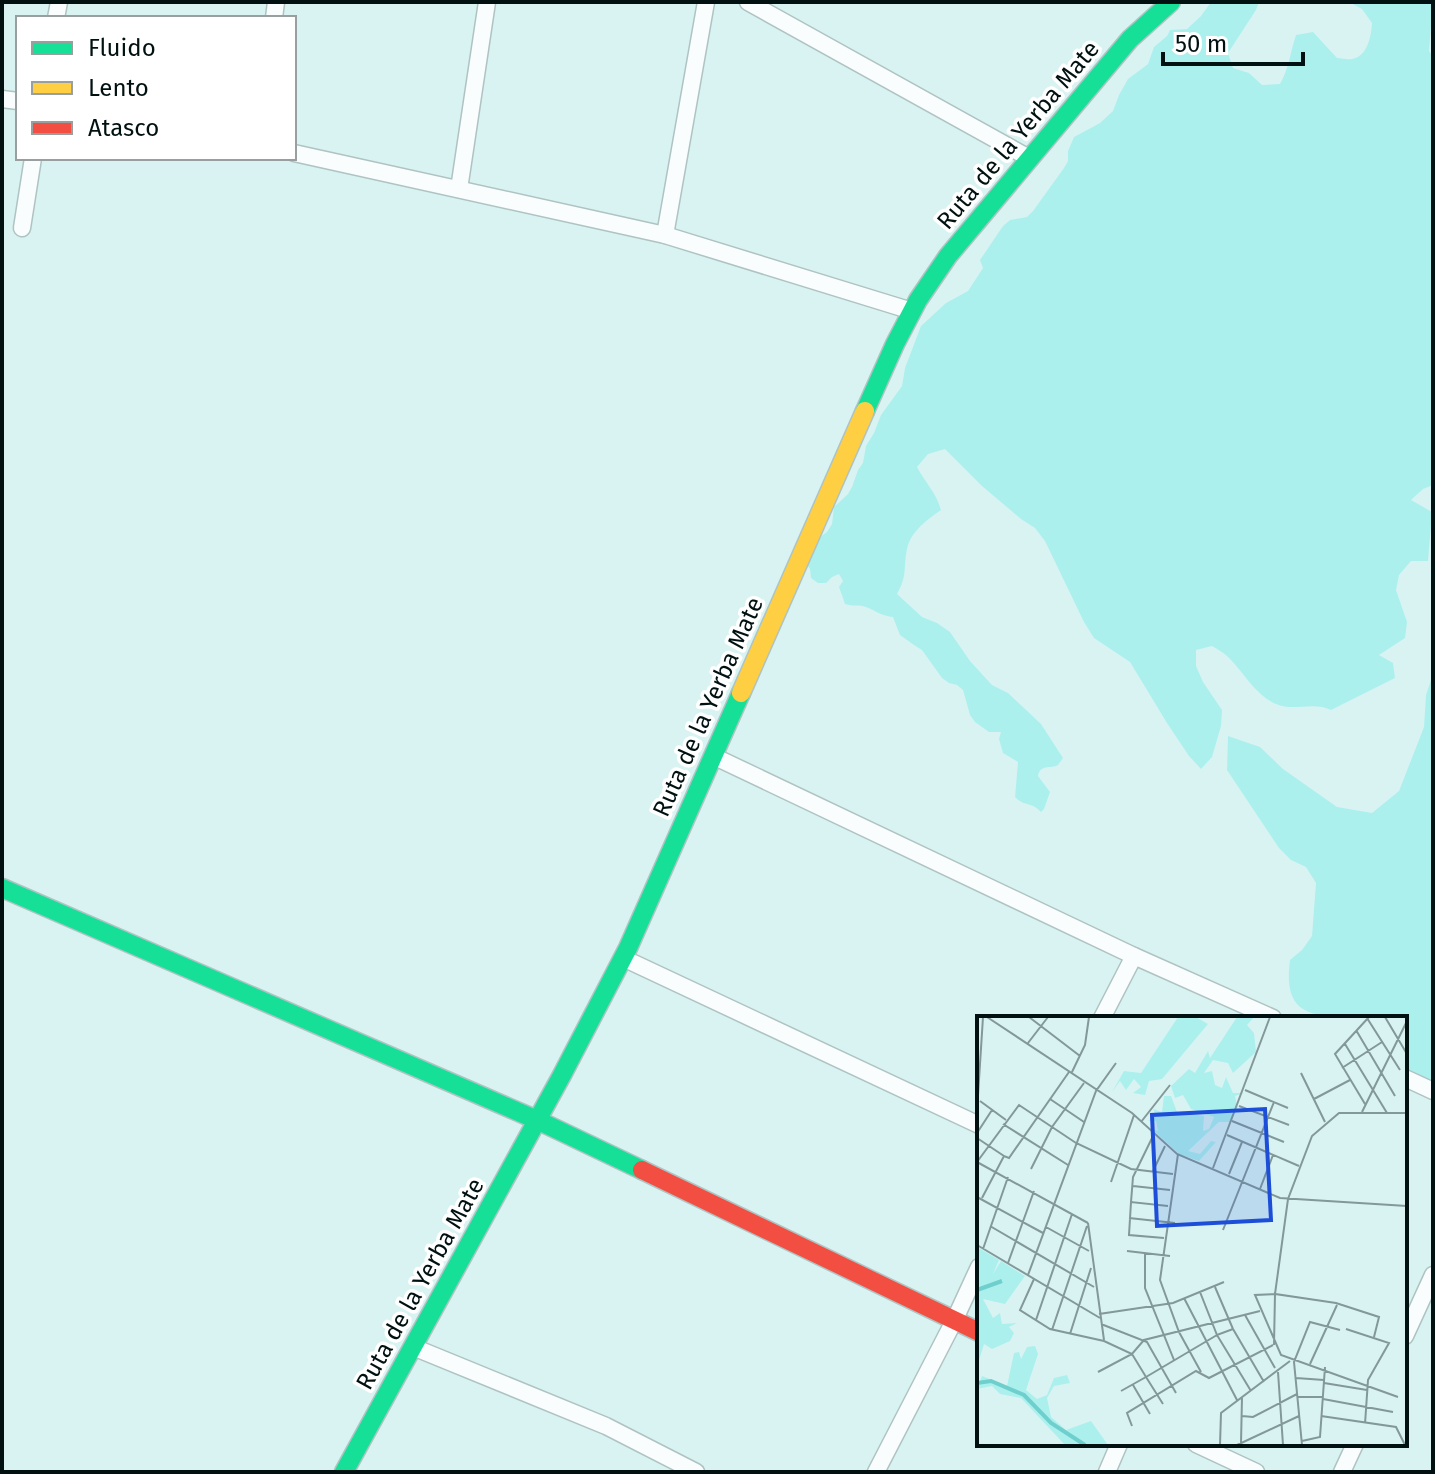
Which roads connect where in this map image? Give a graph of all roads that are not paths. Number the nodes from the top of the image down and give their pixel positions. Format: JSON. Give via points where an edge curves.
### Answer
{"nodes":[{"id":1,"x":487,"y":2,"type":"edge"},
{"id":2,"x":706,"y":2,"type":"edge"},
{"id":3,"x":748,"y":2,"type":"edge"},
{"id":4,"x":1171,"y":2,"type":"edge"},
{"id":5,"x":296,"y":153,"type":"edge"},
{"id":6,"x":1029,"y":158,"type":"junction"},
{"id":7,"x":33,"y":160,"type":"edge"},
{"id":8,"x":459,"y":189,"type":"junction"},
{"id":9,"x":22,"y":228,"type":"dead end"},
{"id":10,"x":665,"y":235,"type":"junction"},
{"id":11,"x":912,"y":311,"type":"junction"},
{"id":12,"x":713,"y":756,"type":"junction"},
{"id":13,"x":2,"y":888,"type":"edge"},
{"id":14,"x":1134,"y":956,"type":"junction"},
{"id":15,"x":623,"y":958,"type":"junction"},
{"id":16,"x":1103,"y":1016,"type":"edge"},
{"id":17,"x":1269,"y":1016,"type":"edge"},
{"id":18,"x":1407,"y":1079,"type":"edge"},
{"id":19,"x":1433,"y":1091,"type":"edge"},
{"id":20,"x":537,"y":1120,"type":"junction"},
{"id":21,"x":977,"y":1124,"type":"edge"},
{"id":22,"x":977,"y":1271,"type":"edge"},
{"id":23,"x":1433,"y":1275,"type":"edge"},
{"id":24,"x":955,"y":1319,"type":"junction"},
{"id":25,"x":977,"y":1331,"type":"edge"},
{"id":26,"x":1407,"y":1332,"type":"edge"},
{"id":27,"x":413,"y":1347,"type":"junction"},
{"id":28,"x":1118,"y":1446,"type":"edge"},
{"id":29,"x":1200,"y":1446,"type":"edge"},
{"id":30,"x":1354,"y":1446,"type":"edge"},
{"id":31,"x":344,"y":1472,"type":"edge"},
{"id":32,"x":696,"y":1472,"type":"edge"},
{"id":33,"x":876,"y":1472,"type":"edge"},
{"id":34,"x":1107,"y":1472,"type":"edge"},
{"id":35,"x":1256,"y":1472,"type":"edge"},
{"id":36,"x":1342,"y":1472,"type":"edge"}],
"edges":[{"from":1,"to":8,"type":"street"},
{"from":2,"to":10,"type":"street"},
{"from":3,"to":6,"type":"street"},
{"from":4,"to":6,"type":"main road","name":"Ruta de la Yerba Mate","via":[[1130,39]]},
{"from":5,"to":8,"type":"street"},
{"from":6,"to":11,"type":"main road","name":"Ruta de la Yerba Mate","via":[[948,256]]},
{"from":7,"to":9,"type":"street"},
{"from":8,"to":10,"type":"street"},
{"from":10,"to":11,"type":"street"},
{"from":11,"to":12,"type":"main road","name":"Ruta de la Yerba Mate"},
{"from":12,"to":14,"type":"street"},
{"from":12,"to":15,"type":"main road","name":"Ruta de la Yerba Mate"},
{"from":13,"to":20,"type":"main road"},
{"from":14,"to":16,"type":"street"},
{"from":14,"to":17,"type":"street"},
{"from":15,"to":20,"type":"main road","name":"Ruta de la Yerba Mate"},
{"from":15,"to":21,"type":"street"},
{"from":18,"to":19,"type":"street"},
{"from":20,"to":24,"type":"main road"},
{"from":20,"to":27,"type":"main road","name":"Ruta de la Yerba Mate"},
{"from":22,"to":24,"type":"street"},
{"from":23,"to":26,"type":"street"},
{"from":24,"to":25,"type":"main road"},
{"from":24,"to":33,"type":"street"},
{"from":27,"to":31,"type":"main road","name":"Ruta de la Yerba Mate"},
{"from":27,"to":32,"type":"street","via":[[606,1426]]},
{"from":28,"to":34,"type":"street"},
{"from":29,"to":35,"type":"street"},
{"from":30,"to":36,"type":"street"}]}
